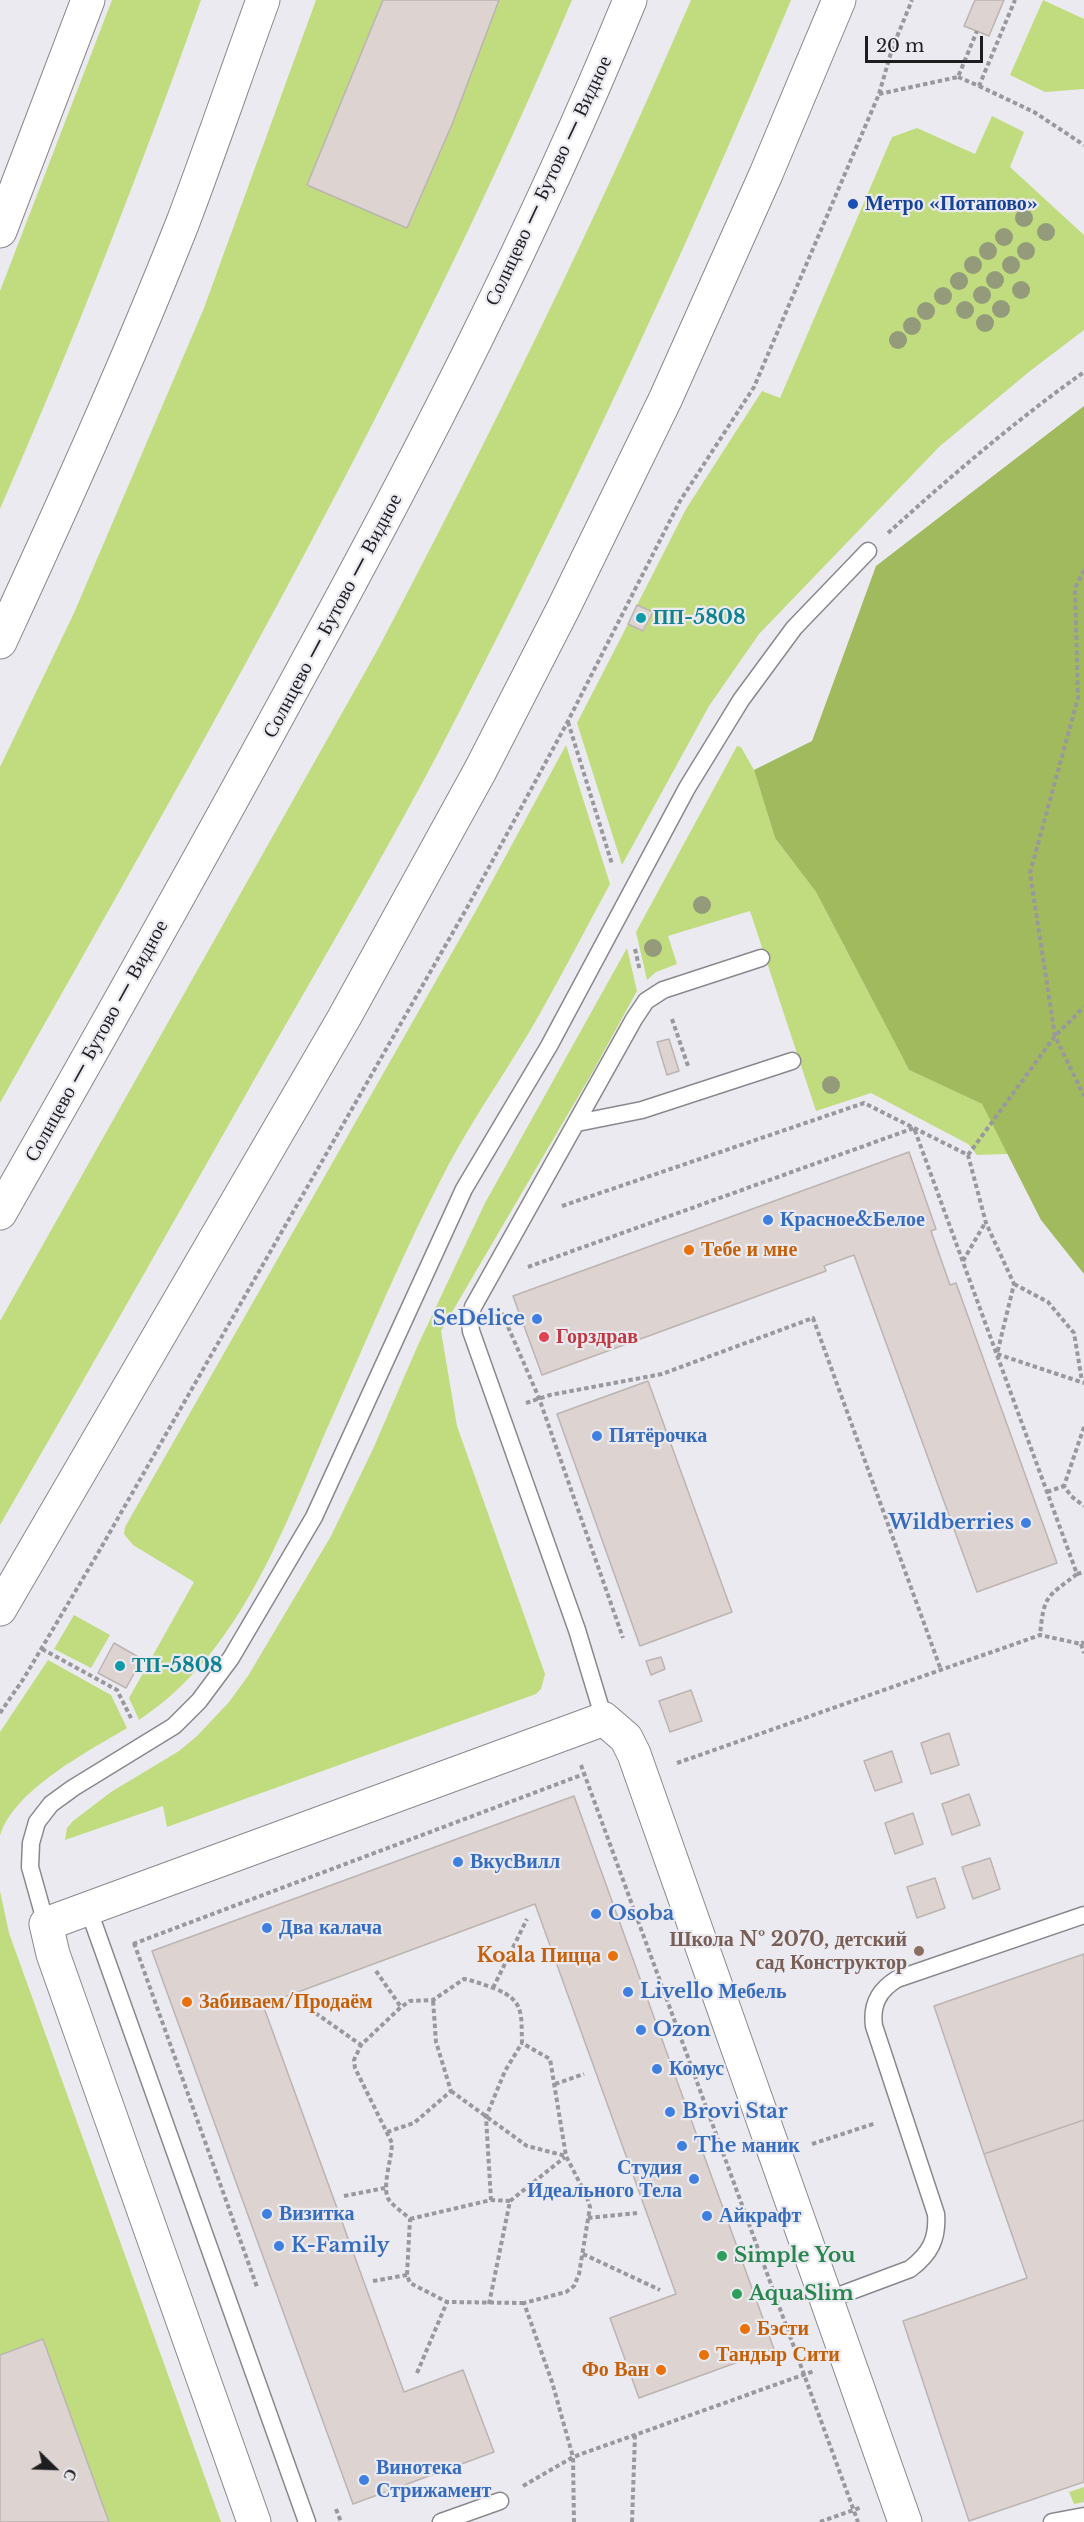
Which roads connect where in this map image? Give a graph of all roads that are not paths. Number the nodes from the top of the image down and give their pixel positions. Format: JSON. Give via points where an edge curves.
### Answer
{"nodes":[{"id":1,"x":88,"y":0,"type":"edge"},
{"id":2,"x":263,"y":0,"type":"edge"},
{"id":3,"x":630,"y":0,"type":"edge"},
{"id":4,"x":839,"y":0,"type":"edge"},
{"id":5,"x":0,"y":231,"type":"edge"},
{"id":6,"x":868,"y":551,"type":"road end"},
{"id":7,"x":0,"y":642,"type":"edge"},
{"id":8,"x":761,"y":958,"type":"dead end"},
{"id":9,"x":792,"y":1061,"type":"dead end"},
{"id":10,"x":576,"y":1123,"type":"junction"},
{"id":11,"x":0,"y":1213,"type":"edge"},
{"id":12,"x":0,"y":1609,"type":"edge"},
{"id":13,"x":604,"y":1719,"type":"junction"},
{"id":14,"x":88,"y":1908,"type":"junction"},
{"id":15,"x":1084,"y":1915,"type":"edge"},
{"id":16,"x":46,"y":1924,"type":"junction"},
{"id":17,"x":827,"y":2300,"type":"junction"},
{"id":18,"x":500,"y":2501,"type":"road end"},
{"id":19,"x":900,"y":2508,"type":"edge"},
{"id":20,"x":1084,"y":2516,"type":"edge"},
{"id":21,"x":254,"y":2522,"type":"edge"},
{"id":22,"x":307,"y":2522,"type":"edge"},
{"id":23,"x":441,"y":2522,"type":"edge"},
{"id":24,"x":1052,"y":2522,"type":"edge"}],
"edges":[{"from":1,"to":5,"type":"main road"},
{"from":2,"to":7,"type":"main road","via":[[148,308]]},
{"from":3,"to":11,"type":"main road","name":"Солнцево — Бутово — Видное","via":[[504,284],[399,493],[224,817]]},
{"from":4,"to":12,"type":"main road","via":[[665,400],[480,771],[338,1028]]},
{"from":6,"to":16,"type":"lane","via":[[794,628],[741,700],[687,788],[549,1046],[464,1189],[314,1517],[231,1658],[199,1701],[174,1726],[73,1788],[51,1804],[37,1822],[30,1867]]},
{"from":8,"to":10,"type":"lane","via":[[663,990],[646,1001]]},
{"from":9,"to":10,"type":"lane","via":[[642,1110]]},
{"from":10,"to":13,"type":"lane","via":[[473,1307],[470,1321]]},
{"from":13,"to":14,"type":"main road"},
{"from":13,"to":17,"type":"main road","via":[[626,1738],[642,1775]]},
{"from":14,"to":16,"type":"main road"},
{"from":14,"to":22,"type":"lane"},
{"from":15,"to":17,"type":"lane","via":[[897,1979],[882,1991],[873,2008],[874,2026],[936,2214],[935,2239],[910,2270]]},
{"from":16,"to":21,"type":"main road","via":[[53,1954]]},
{"from":17,"to":19,"type":"main road"},
{"from":18,"to":23,"type":"lane"},
{"from":20,"to":24,"type":"lane"}]}
